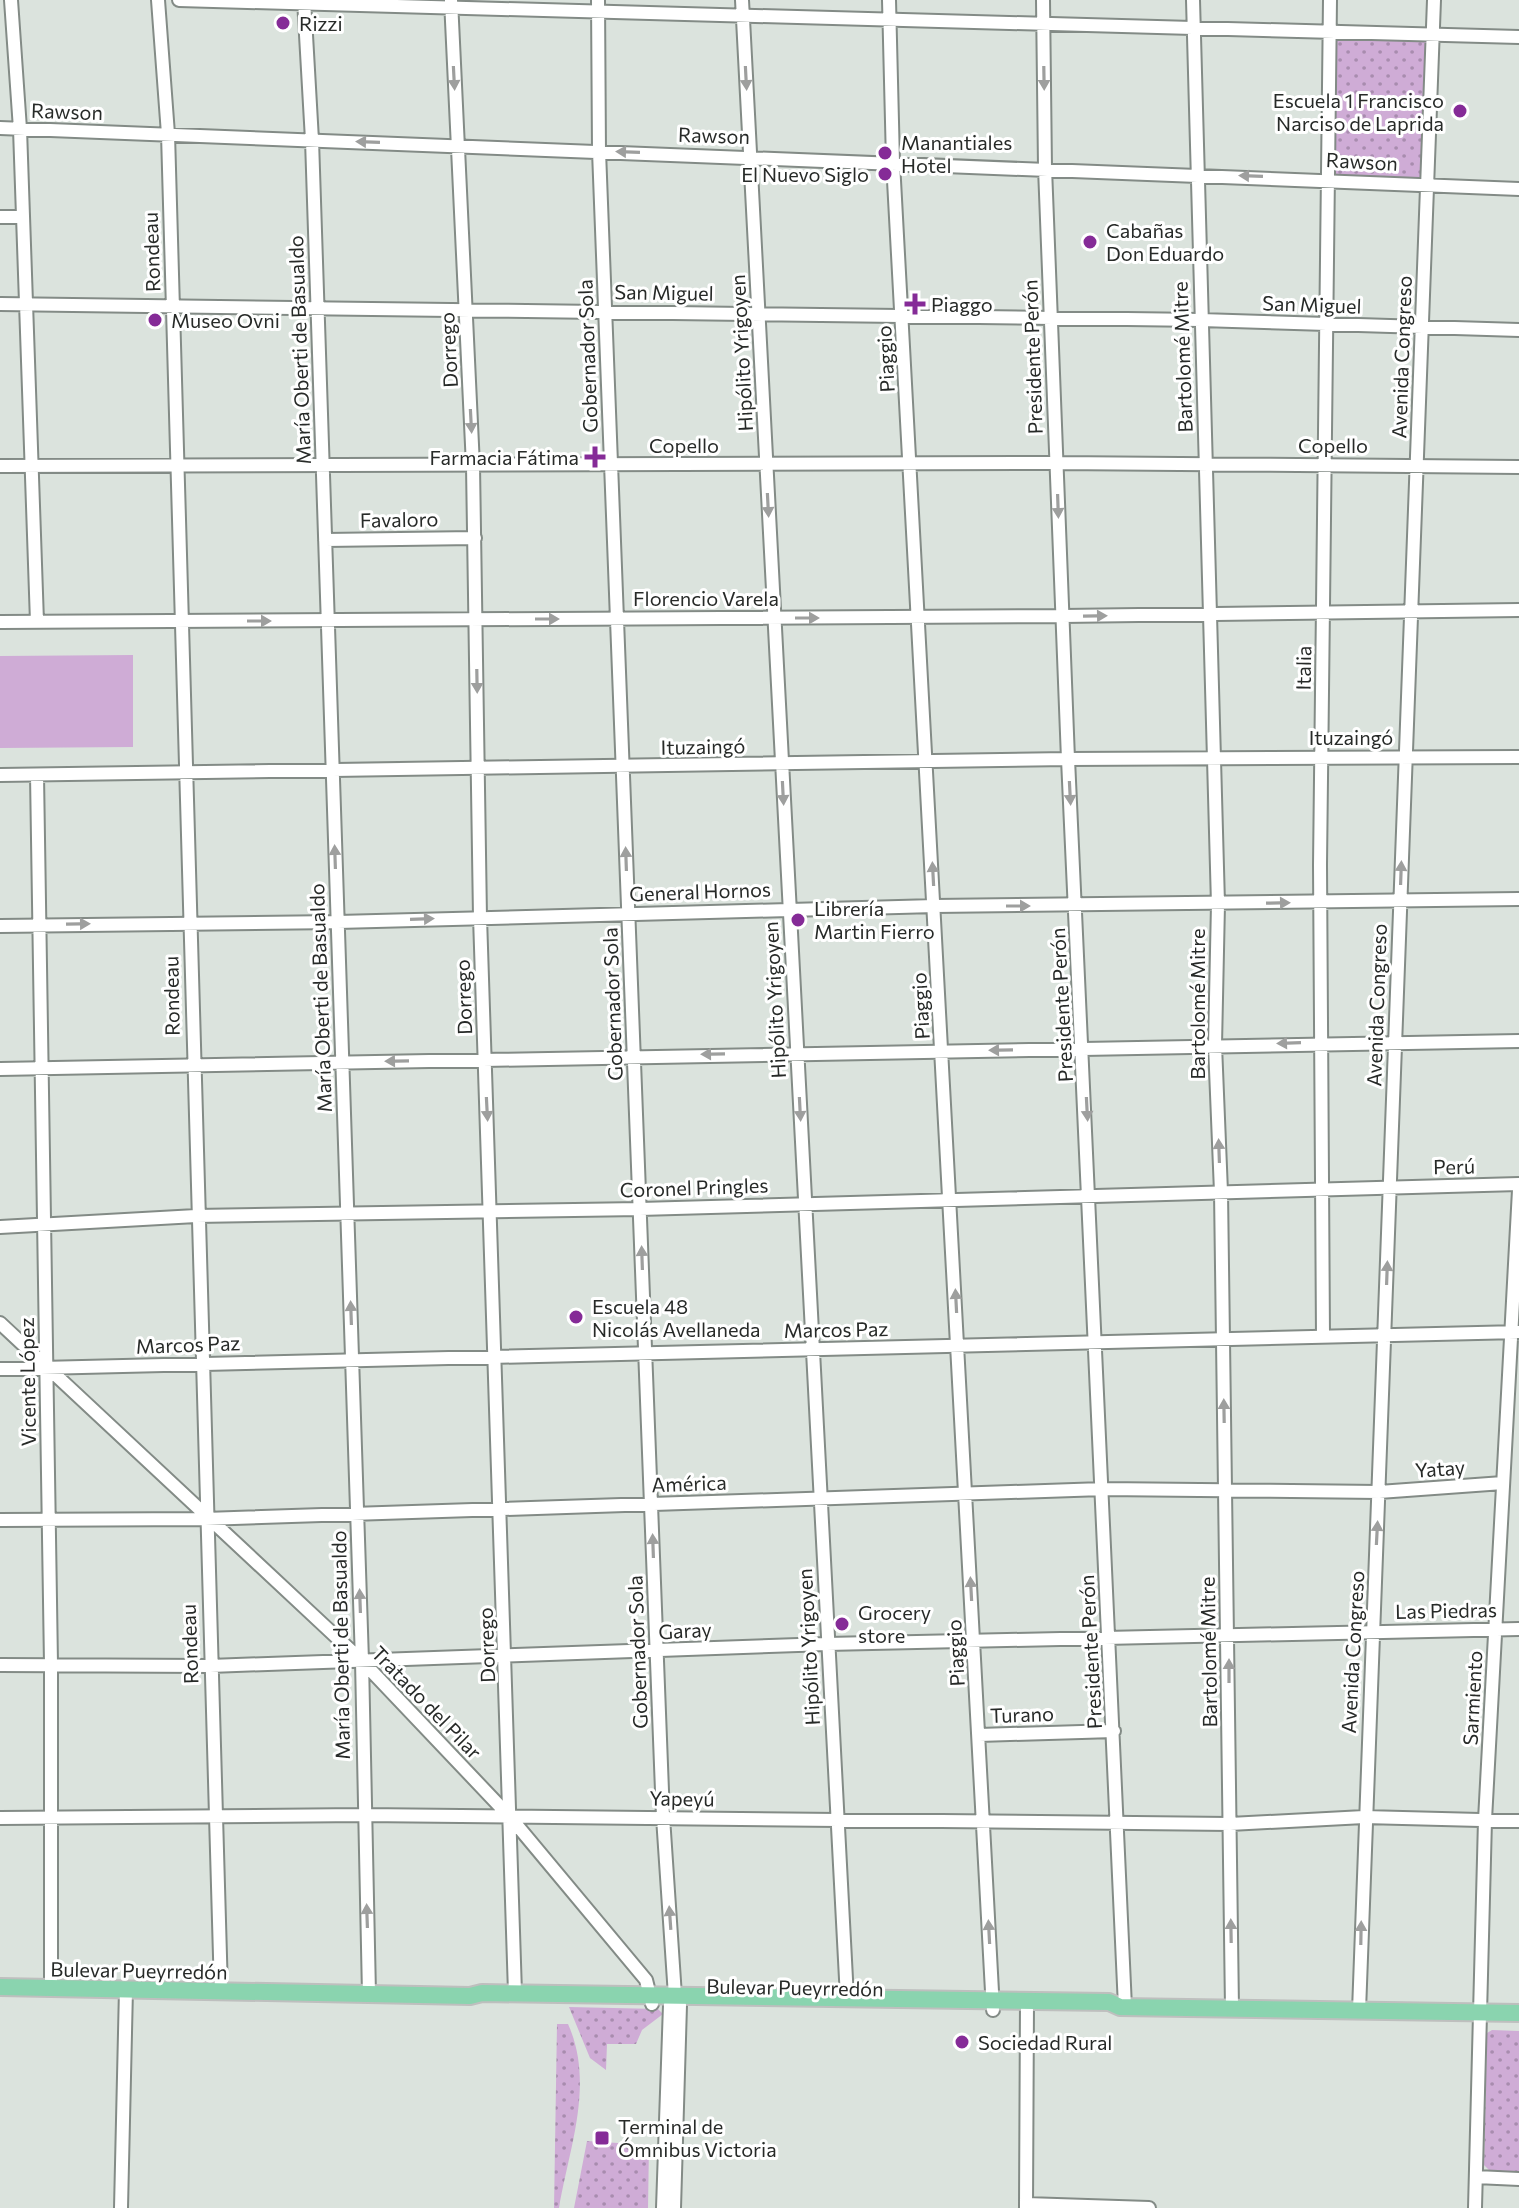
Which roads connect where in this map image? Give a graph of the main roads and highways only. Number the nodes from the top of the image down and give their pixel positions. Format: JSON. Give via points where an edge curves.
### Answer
{"nodes":[{"id":1,"x":0,"y":1987,"type":"edge"},
{"id":2,"x":470,"y":1996,"type":"junction"},
{"id":3,"x":651,"y":2000,"type":"junction"},
{"id":4,"x":675,"y":2002,"type":"junction"},
{"id":5,"x":993,"y":2005,"type":"junction"},
{"id":6,"x":1519,"y":2013,"type":"edge"}],
"edges":[{"from":1,"to":2,"type":"main road","name":"Bulevar Pueyrredón"},
{"from":2,"to":3,"type":"main road","name":"Bulevar Pueyrredón"},
{"from":2,"to":3,"type":"main road","name":"Bulevar Pueyrredón","via":[[482,2001]]},
{"from":3,"to":4,"type":"main road","name":"Bulevar Pueyrredón"},
{"from":4,"to":5,"type":"main road","name":"Bulevar Pueyrredón"},
{"from":4,"to":5,"type":"main road","name":"Bulevar Pueyrredón","via":[[847,1998]]},
{"from":5,"to":6,"type":"main road","name":"Bulevar Pueyrredón","via":[[1109,2002],[1122,2007]]}]}
